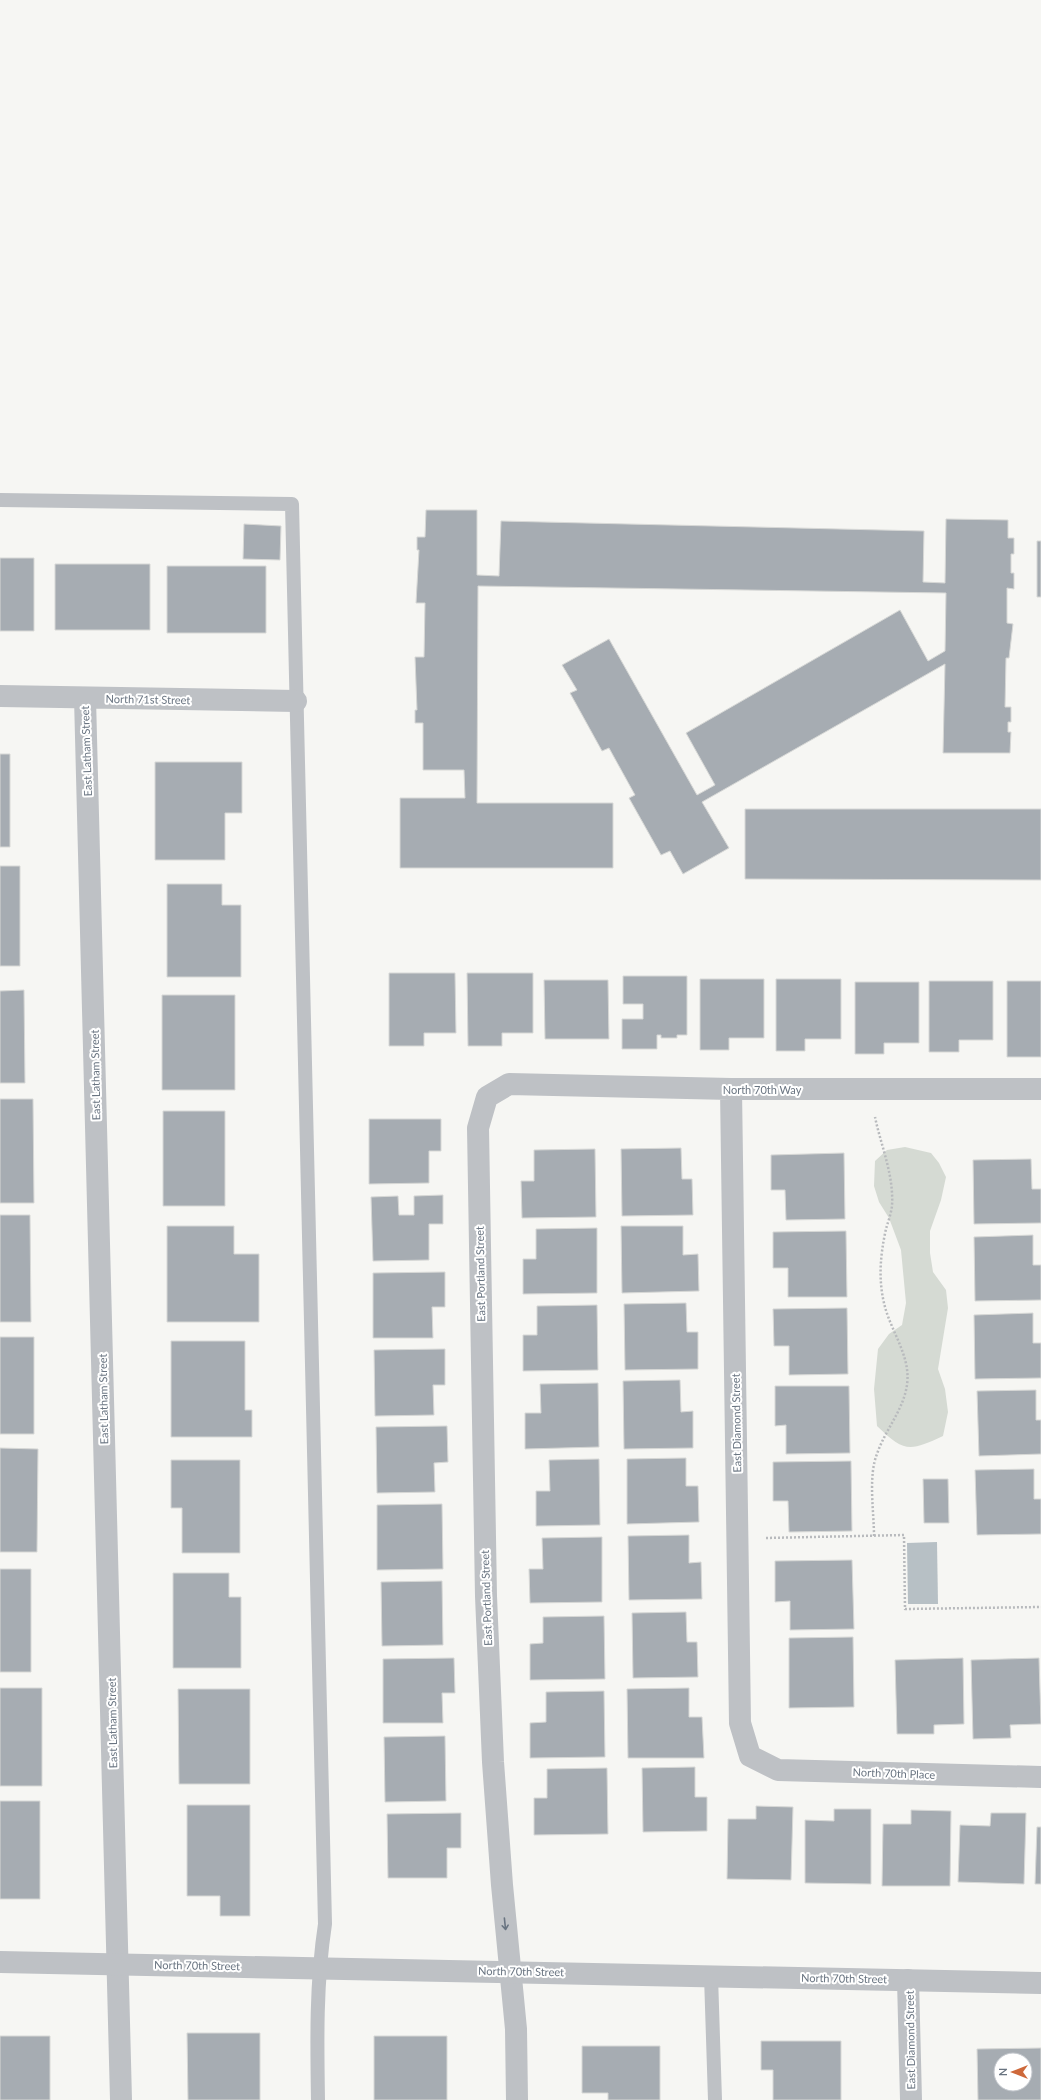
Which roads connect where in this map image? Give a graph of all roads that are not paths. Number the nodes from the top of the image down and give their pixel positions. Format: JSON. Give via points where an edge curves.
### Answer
{"nodes":[{"id":1,"x":0,"y":500,"type":"edge"},
{"id":2,"x":0,"y":696,"type":"edge"},
{"id":3,"x":85,"y":698,"type":"junction"},
{"id":4,"x":296,"y":701,"type":"junction"},
{"id":5,"x":731,"y":1089,"type":"junction"},
{"id":6,"x":1041,"y":1089,"type":"edge"},
{"id":7,"x":487,"y":1097,"type":"joint"},
{"id":8,"x":750,"y":1756,"type":"joint"},
{"id":9,"x":1041,"y":1777,"type":"edge"},
{"id":10,"x":0,"y":1962,"type":"edge"},
{"id":11,"x":118,"y":1963,"type":"junction"},
{"id":12,"x":319,"y":1968,"type":"junction"},
{"id":13,"x":510,"y":1971,"type":"junction"},
{"id":14,"x":711,"y":1976,"type":"junction"},
{"id":15,"x":908,"y":1980,"type":"junction"},
{"id":16,"x":1041,"y":1983,"type":"edge"},
{"id":17,"x":122,"y":2100,"type":"edge"},
{"id":18,"x":318,"y":2100,"type":"edge"},
{"id":19,"x":517,"y":2100,"type":"edge"},
{"id":20,"x":715,"y":2100,"type":"edge"},
{"id":21,"x":911,"y":2100,"type":"edge"}],
"edges":[{"from":1,"to":4,"type":"lane","via":[[292,504]]},
{"from":2,"to":3,"type":"street","name":"North 71st Street"},
{"from":3,"to":4,"type":"street","name":"North 71st Street"},
{"from":3,"to":11,"type":"street","name":"East Latham Street"},
{"from":4,"to":12,"type":"lane","via":[[325,1924]]},
{"from":5,"to":6,"type":"street","name":"North 70th Way"},
{"from":5,"to":7,"type":"street","name":"North 70th Way","via":[[509,1084]]},
{"from":5,"to":8,"type":"street","name":"East Diamond Street","via":[[740,1723]]},
{"from":7,"to":13,"type":"street","name":"East Portland Street","one_way":true,"via":[[478,1128],[485,1580],[493,1762]]},
{"from":8,"to":9,"type":"street","name":"North 70th Place","via":[[778,1770]]},
{"from":10,"to":11,"type":"street","name":"North 70th Street"},
{"from":11,"to":12,"type":"street","name":"North 70th Street"},
{"from":11,"to":17,"type":"street","name":"East Latham Street"},
{"from":12,"to":13,"type":"street","name":"North 70th Street"},
{"from":12,"to":18,"type":"lane","via":[[316,2011]]},
{"from":13,"to":14,"type":"street","name":"North 70th Street"},
{"from":13,"to":19,"type":"street","name":"East Portland Street","via":[[516,2029]]},
{"from":14,"to":15,"type":"street","name":"North 70th Street"},
{"from":14,"to":20,"type":"lane"},
{"from":15,"to":16,"type":"street","name":"North 70th Street"},
{"from":15,"to":21,"type":"street","name":"East Diamond Street"}]}
